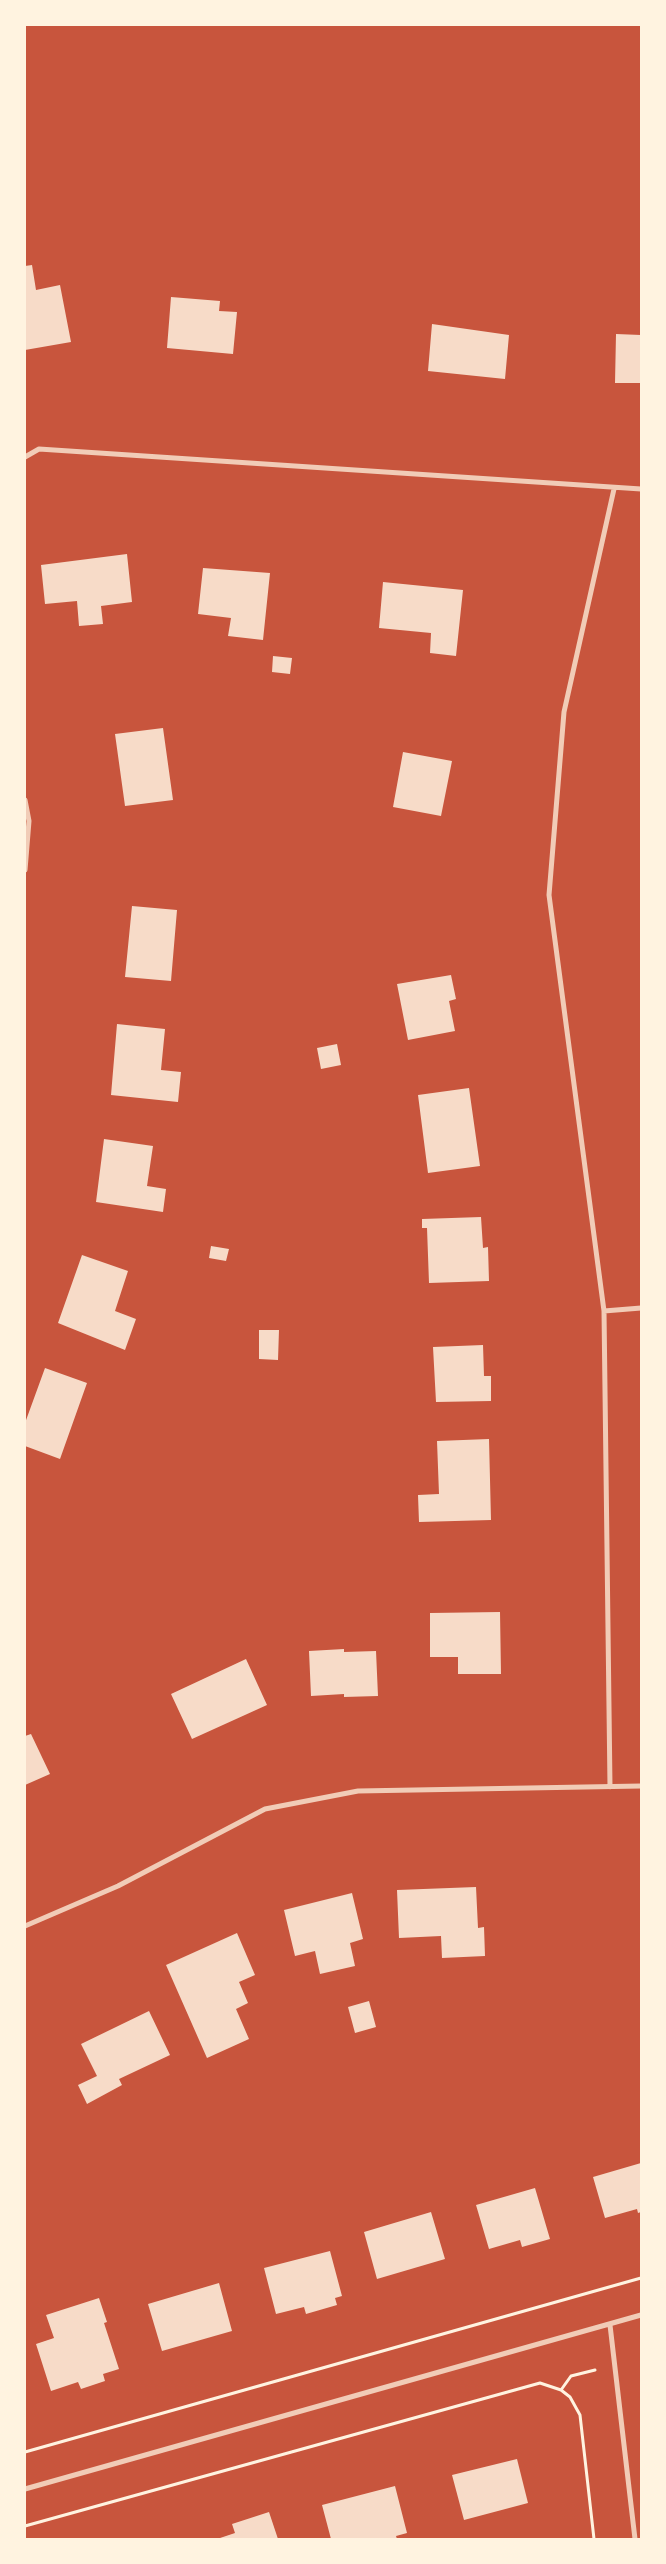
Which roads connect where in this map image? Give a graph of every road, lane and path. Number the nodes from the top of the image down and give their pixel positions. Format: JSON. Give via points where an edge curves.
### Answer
{"nodes":[{"id":1,"x":25,"y":458,"type":"edge"},
{"id":2,"x":614,"y":489,"type":"junction"},
{"id":3,"x":641,"y":489,"type":"edge"},
{"id":4,"x":25,"y":800,"type":"edge"},
{"id":5,"x":25,"y":870,"type":"edge"},
{"id":6,"x":641,"y":1308,"type":"edge"},
{"id":7,"x":604,"y":1311,"type":"junction"},
{"id":8,"x":641,"y":1786,"type":"edge"},
{"id":9,"x":610,"y":1787,"type":"junction"},
{"id":10,"x":25,"y":1926,"type":"edge"},
{"id":11,"x":641,"y":2278,"type":"edge"},
{"id":12,"x":641,"y":2315,"type":"edge"},
{"id":13,"x":610,"y":2325,"type":"junction"},
{"id":14,"x":25,"y":2452,"type":"edge"},
{"id":15,"x":25,"y":2489,"type":"edge"},
{"id":16,"x":25,"y":2526,"type":"edge"},
{"id":17,"x":594,"y":2539,"type":"edge"},
{"id":18,"x":635,"y":2539,"type":"edge"}],
"edges":[{"from":1,"to":2,"type":"street","via":[[39,449]]},
{"from":2,"to":3,"type":"street"},
{"from":2,"to":7,"type":"street","via":[[564,712],[549,895]]},
{"from":4,"to":5,"type":"street","via":[[29,822]]},
{"from":6,"to":7,"type":"street"},
{"from":7,"to":9,"type":"street"},
{"from":8,"to":9,"type":"street"},
{"from":9,"to":10,"type":"street","via":[[358,1792],[264,1809],[118,1886]]},
{"from":11,"to":14,"type":"path"},
{"from":12,"to":13,"type":"street"},
{"from":13,"to":15,"type":"street"},
{"from":13,"to":18,"type":"street"},
{"from":16,"to":17,"type":"path","via":[[540,2383],[561,2390],[570,2397],[580,2415]]}]}
